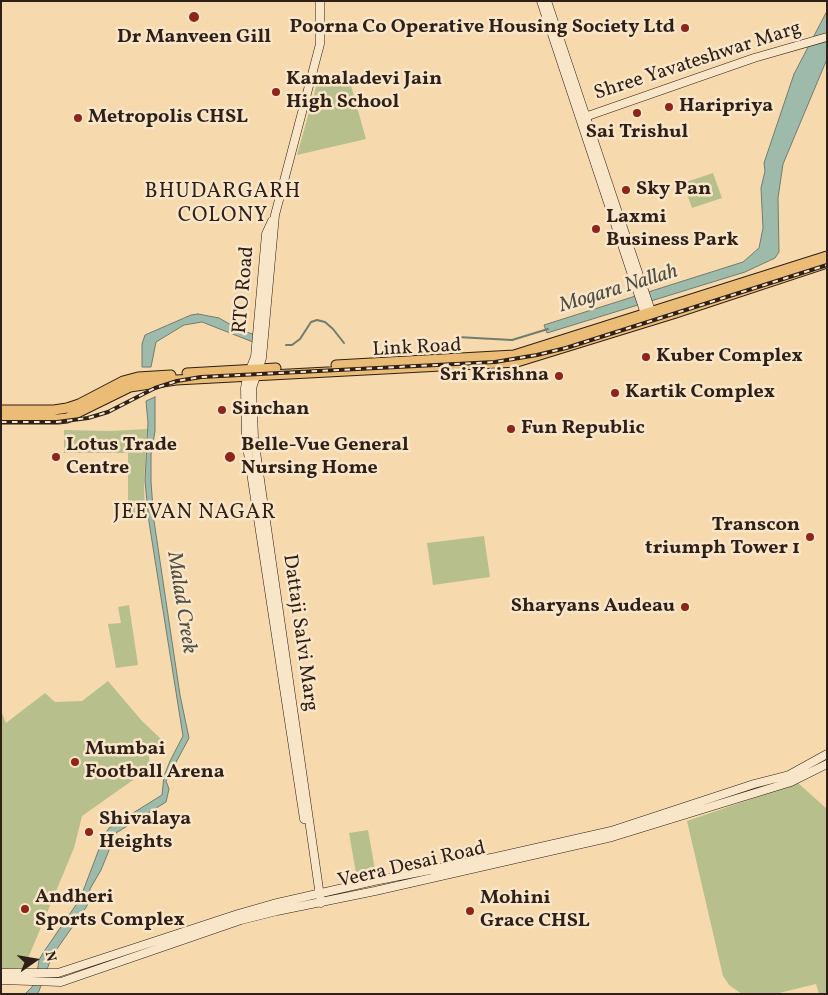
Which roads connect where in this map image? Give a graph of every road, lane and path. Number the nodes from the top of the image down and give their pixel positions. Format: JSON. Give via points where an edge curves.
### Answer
{"nodes":[{"id":1,"x":320,"y":1,"type":"edge"},
{"id":2,"x":540,"y":1,"type":"edge"},
{"id":3,"x":547,"y":1,"type":"edge"},
{"id":4,"x":827,"y":37,"type":"edge"},
{"id":5,"x":583,"y":117,"type":"junction"},
{"id":6,"x":827,"y":256,"type":"edge"},
{"id":7,"x":827,"y":263,"type":"edge"},
{"id":8,"x":649,"y":317,"type":"junction"},
{"id":9,"x":253,"y":373,"type":"junction"},
{"id":10,"x":1,"y":410,"type":"edge"},
{"id":11,"x":1,"y":419,"type":"edge"},
{"id":12,"x":827,"y":754,"type":"edge"},
{"id":13,"x":827,"y":764,"type":"edge"},
{"id":14,"x":794,"y":776,"type":"junction"},
{"id":15,"x":318,"y":899,"type":"junction"},
{"id":16,"x":1,"y":973,"type":"edge"},
{"id":17,"x":43,"y":976,"type":"junction"},
{"id":18,"x":1,"y":980,"type":"edge"}],
"edges":[{"from":1,"to":9,"type":"street","name":"RTO Road","via":[[320,44],[275,215],[266,234]]},
{"from":2,"to":5,"type":"street"},
{"from":3,"to":5,"type":"street"},
{"from":4,"to":5,"type":"street","name":"Shree Yavateshwar Marg","via":[[754,58]]},
{"from":5,"to":8,"type":"street"},
{"from":6,"to":8,"type":"main road","name":"Link Road"},
{"from":7,"to":8,"type":"main road","name":"Link Road"},
{"from":8,"to":9,"type":"main road","name":"Link Road","via":[[514,355]]},
{"from":9,"to":10,"type":"main road","name":"Link Road","via":[[138,377],[67,408]]},
{"from":9,"to":11,"type":"main road","name":"Link Road","via":[[138,385],[67,418]]},
{"from":9,"to":15,"type":"street","name":"Dattaji Salvi Marg","via":[[246,388],[246,440]]},
{"from":12,"to":14,"type":"street"},
{"from":13,"to":14,"type":"street"},
{"from":14,"to":15,"type":"street","name":"Veera Desai Road","via":[[612,837],[374,881]]},
{"from":15,"to":17,"type":"street","name":"Veera Desai Road","via":[[241,920],[61,982]]},
{"from":16,"to":17,"type":"street"},
{"from":17,"to":18,"type":"street","name":"Veera Desai Road","via":[[30,981]]}]}
